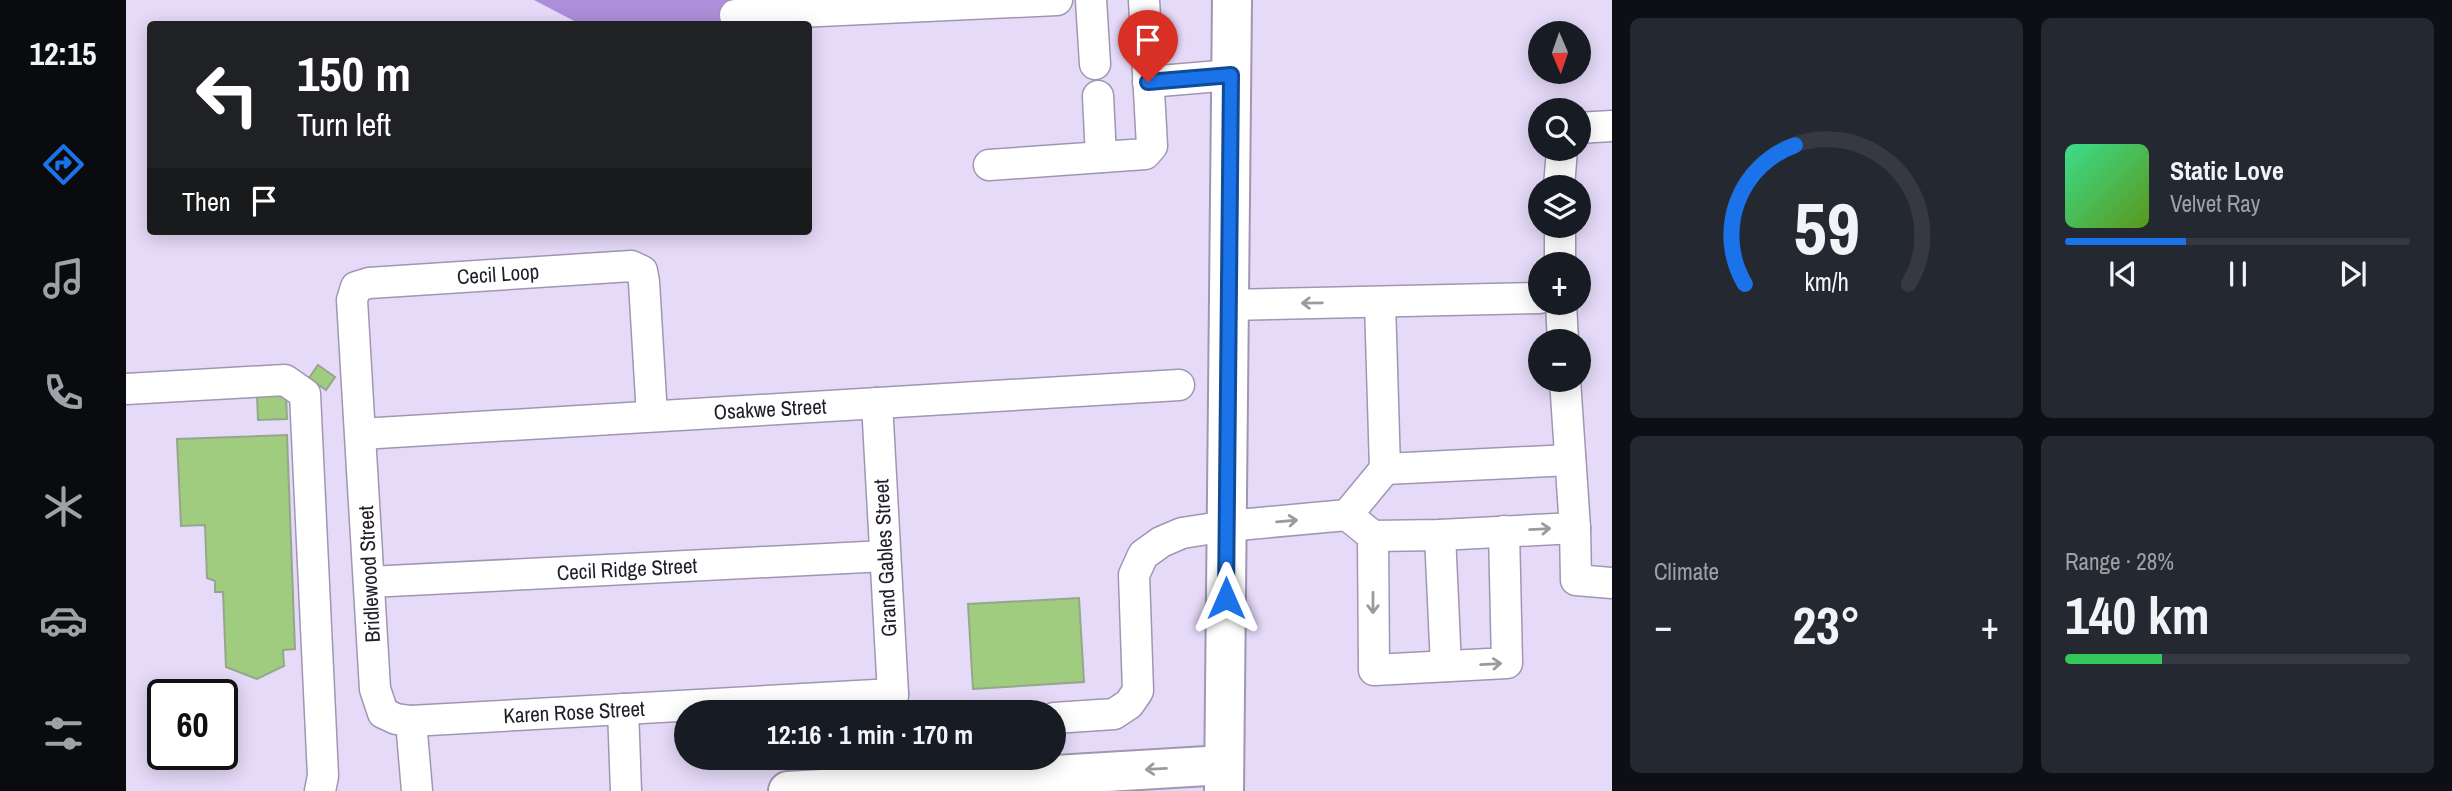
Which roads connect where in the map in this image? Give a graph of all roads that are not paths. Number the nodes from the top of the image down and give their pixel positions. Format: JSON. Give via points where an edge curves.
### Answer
{"nodes":[{"id":1,"x":1057,"y":0,"type":"edge"},
{"id":2,"x":1091,"y":0,"type":"edge"},
{"id":3,"x":1144,"y":0,"type":"edge"},
{"id":4,"x":1232,"y":0,"type":"edge"},
{"id":5,"x":736,"y":15,"type":"dead end"},
{"id":6,"x":1095,"y":64,"type":"dead end"},
{"id":7,"x":1231,"y":75,"type":"junction"},
{"id":8,"x":1148,"y":82,"type":"junction"},
{"id":9,"x":1098,"y":96,"type":"dead end"},
{"id":10,"x":1612,"y":126,"type":"edge"},
{"id":11,"x":1591,"y":127,"type":"edge"},
{"id":12,"x":1101,"y":157,"type":"junction"},
{"id":13,"x":989,"y":165,"type":"dead end"},
{"id":14,"x":1528,"y":298,"type":"edge"},
{"id":15,"x":1380,"y":302,"type":"junction"},
{"id":16,"x":1229,"y":305,"type":"junction"},
{"id":17,"x":1179,"y":385,"type":"dead end"},
{"id":18,"x":126,"y":389,"type":"edge"},
{"id":19,"x":1566,"y":392,"type":"edge"},
{"id":20,"x":877,"y":403,"type":"junction"},
{"id":21,"x":652,"y":416,"type":"junction"},
{"id":22,"x":361,"y":434,"type":"junction"},
{"id":23,"x":1570,"y":460,"type":"junction"},
{"id":24,"x":1385,"y":469,"type":"junction"},
{"id":25,"x":1347,"y":515,"type":"junction"},
{"id":26,"x":1227,"y":526,"type":"junction"},
{"id":27,"x":1575,"y":528,"type":"junction"},
{"id":28,"x":1504,"y":531,"type":"junction"},
{"id":29,"x":1373,"y":536,"type":"junction"},
{"id":30,"x":1440,"y":536,"type":"junction"},
{"id":31,"x":885,"y":556,"type":"junction"},
{"id":32,"x":369,"y":582,"type":"junction"},
{"id":33,"x":1612,"y":583,"type":"edge"},
{"id":34,"x":1446,"y":666,"type":"junction"},
{"id":35,"x":892,"y":700,"type":"edge"},
{"id":36,"x":674,"y":708,"type":"edge"},
{"id":37,"x":623,"y":709,"type":"junction"},
{"id":38,"x":383,"y":713,"type":"joint"},
{"id":39,"x":1066,"y":717,"type":"edge"},
{"id":40,"x":411,"y":720,"type":"junction"},
{"id":41,"x":1066,"y":769,"type":"edge"},
{"id":42,"x":925,"y":770,"type":"edge"},
{"id":43,"x":891,"y":771,"type":"edge"},
{"id":44,"x":1224,"y":778,"type":"edge"},
{"id":45,"x":320,"y":791,"type":"edge"},
{"id":46,"x":417,"y":791,"type":"edge"},
{"id":47,"x":626,"y":791,"type":"edge"},
{"id":48,"x":802,"y":791,"type":"edge"}],
"edges":[{"from":1,"to":5,"type":"lane"},
{"from":2,"to":6,"type":"lane"},
{"from":3,"to":8,"type":"lane"},
{"from":4,"to":7,"type":"main road"},
{"from":7,"to":8,"type":"lane"},
{"from":7,"to":16,"type":"main road"},
{"from":8,"to":12,"type":"lane","via":[[1152,146],[1145,154]]},
{"from":9,"to":12,"type":"lane"},
{"from":10,"to":11,"type":"lane"},
{"from":12,"to":13,"type":"lane"},
{"from":14,"to":15,"type":"lane"},
{"from":15,"to":16,"type":"lane","one_way":true},
{"from":15,"to":24,"type":"lane"},
{"from":16,"to":26,"type":"main road"},
{"from":17,"to":20,"type":"lane","name":"Osakwe Street"},
{"from":18,"to":45,"type":"lane","via":[[285,380],[305,394],[323,776]]},
{"from":19,"to":23,"type":"lane"},
{"from":20,"to":21,"type":"lane","name":"Osakwe Street"},
{"from":20,"to":31,"type":"lane","name":"Grand Gables Street"},
{"from":21,"to":22,"type":"lane","name":"Osakwe Street"},
{"from":21,"to":22,"type":"lane","name":"Cecil Loop","via":[[644,282],[642,271],[631,266],[356,287],[352,300]]},
{"from":22,"to":32,"type":"lane","name":"Bridlewood Street"},
{"from":23,"to":24,"type":"lane"},
{"from":23,"to":27,"type":"lane"},
{"from":24,"to":25,"type":"lane"},
{"from":26,"to":25,"type":"lane","one_way":true},
{"from":25,"to":29,"type":"lane"},
{"from":26,"to":39,"type":"lane","via":[[1182,533],[1143,555],[1134,575],[1138,691],[1114,715]]},
{"from":26,"to":44,"type":"main road"},
{"from":28,"to":27,"type":"lane","one_way":true},
{"from":27,"to":33,"type":"lane","via":[[1576,580]]},
{"from":28,"to":30,"type":"lane"},
{"from":34,"to":28,"type":"lane","one_way":true,"via":[[1507,663]]},
{"from":29,"to":30,"type":"lane"},
{"from":29,"to":34,"type":"lane","one_way":true,"via":[[1374,670]]},
{"from":30,"to":34,"type":"lane"},
{"from":31,"to":32,"type":"lane","name":"Cecil Ridge Street"},
{"from":31,"to":35,"type":"lane","name":"Grand Gables Street"},
{"from":32,"to":38,"type":"lane","name":"Bridlewood Street","via":[[375,689]]},
{"from":36,"to":37,"type":"lane","name":"Karen Rose Street"},
{"from":37,"to":40,"type":"lane","name":"Karen Rose Street"},
{"from":37,"to":47,"type":"lane"},
{"from":38,"to":40,"type":"lane","name":"Karen Rose Street"},
{"from":40,"to":46,"type":"lane"},
{"from":44,"to":41,"type":"main road","one_way":true},
{"from":42,"to":43,"type":"main road"},
{"from":43,"to":48,"type":"main road"}]}
